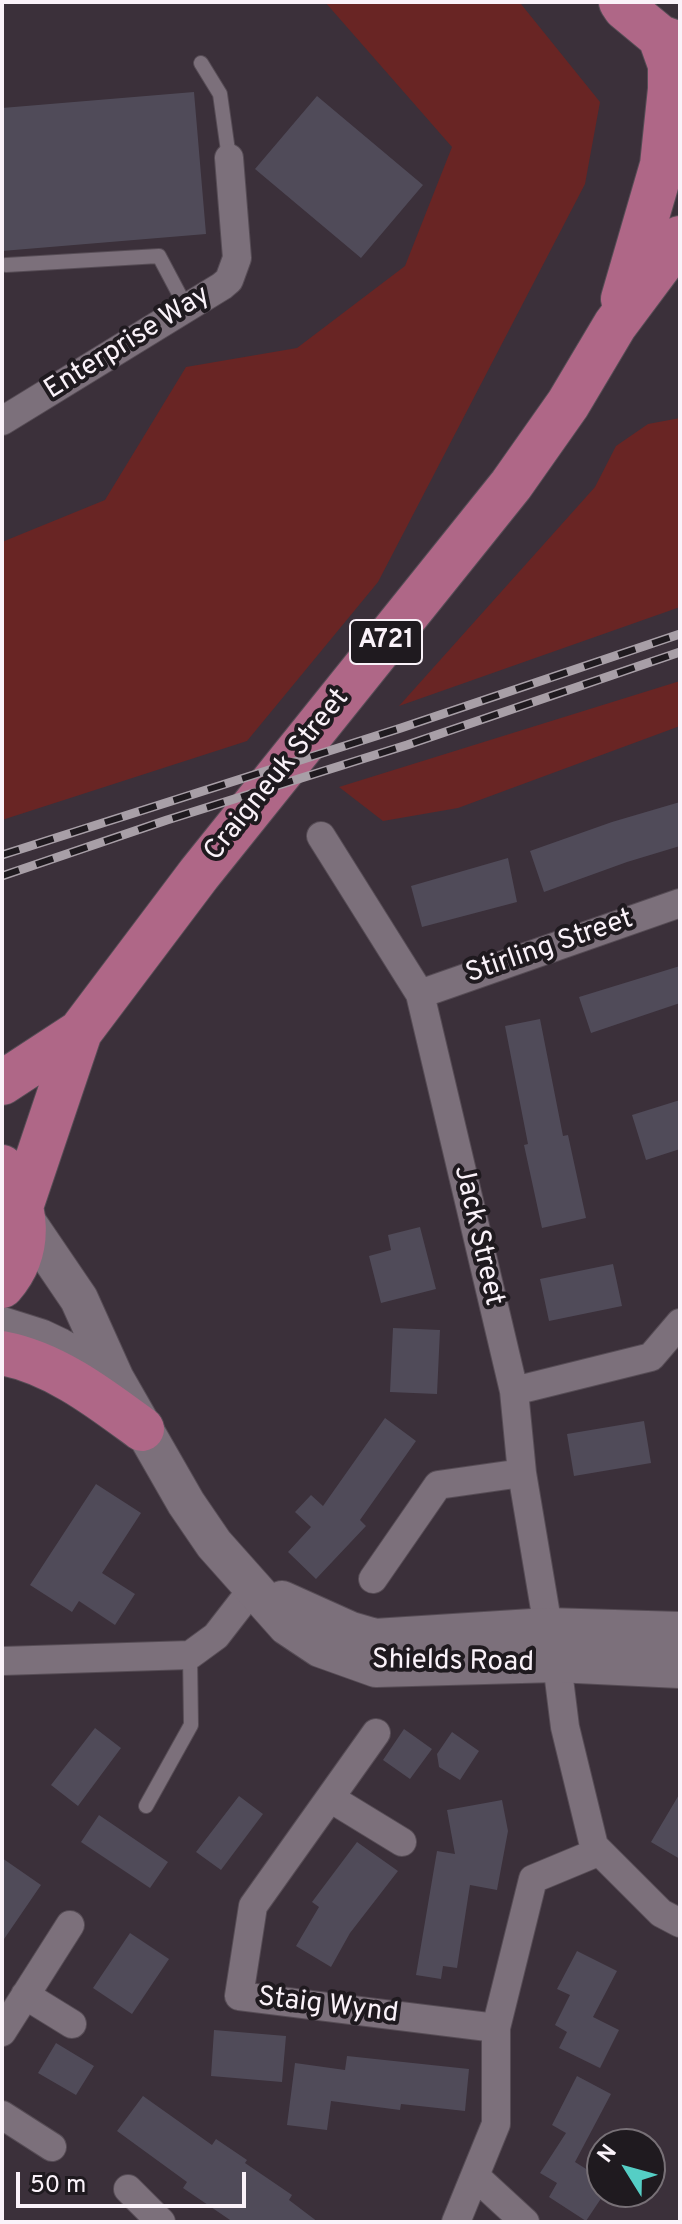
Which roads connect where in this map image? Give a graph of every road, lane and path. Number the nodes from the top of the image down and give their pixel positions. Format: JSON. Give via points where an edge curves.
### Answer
{"nodes":[{"id":1,"x":621,"y":2,"type":"edge"},
{"id":2,"x":670,"y":41,"type":"edge"},
{"id":3,"x":201,"y":63,"type":"dead end"},
{"id":4,"x":229,"y":158,"type":"joint"},
{"id":5,"x":680,"y":238,"type":"edge"},
{"id":6,"x":6,"y":265,"type":"dead end"},
{"id":7,"x":186,"y":307,"type":"junction"},
{"id":8,"x":615,"y":325,"type":"junction"},
{"id":9,"x":2,"y":421,"type":"edge"},
{"id":10,"x":321,"y":836,"type":"dead end"},
{"id":11,"x":680,"y":903,"type":"edge"},
{"id":12,"x":420,"y":994,"type":"junction"},
{"id":13,"x":80,"y":1032,"type":"junction"},
{"id":14,"x":2,"y":1083,"type":"edge"},
{"id":15,"x":16,"y":1196,"type":"edge"},
{"id":16,"x":2,"y":1286,"type":"edge"},
{"id":17,"x":680,"y":1323,"type":"edge"},
{"id":18,"x":2,"y":1326,"type":"edge"},
{"id":19,"x":2,"y":1353,"type":"edge"},
{"id":20,"x":115,"y":1379,"type":"junction"},
{"id":21,"x":514,"y":1391,"type":"junction"},
{"id":22,"x":142,"y":1429,"type":"junction"},
{"id":23,"x":522,"y":1473,"type":"junction"},
{"id":24,"x":373,"y":1579,"type":"dead end"},
{"id":25,"x":254,"y":1587,"type":"junction"},
{"id":26,"x":548,"y":1627,"type":"junction"},
{"id":27,"x":680,"y":1631,"type":"edge"},
{"id":28,"x":190,"y":1655,"type":"junction"},
{"id":29,"x":2,"y":1661,"type":"edge"},
{"id":30,"x":557,"y":1663,"type":"junction"},
{"id":31,"x":680,"y":1669,"type":"edge"},
{"id":32,"x":376,"y":1733,"type":"dead end"},
{"id":33,"x":330,"y":1798,"type":"junction"},
{"id":34,"x":146,"y":1806,"type":"dead end"},
{"id":35,"x":402,"y":1842,"type":"dead end"},
{"id":36,"x":598,"y":1852,"type":"junction"},
{"id":37,"x":680,"y":1923,"type":"edge"},
{"id":38,"x":70,"y":1925,"type":"dead end"},
{"id":39,"x":25,"y":1995,"type":"junction"},
{"id":40,"x":72,"y":2024,"type":"dead end"},
{"id":41,"x":496,"y":2028,"type":"junction"},
{"id":42,"x":2,"y":2032,"type":"edge"},
{"id":43,"x":2,"y":2115,"type":"edge"},
{"id":44,"x":52,"y":2147,"type":"dead end"},
{"id":45,"x":475,"y":2176,"type":"junction"},
{"id":46,"x":128,"y":2189,"type":"dead end"},
{"id":47,"x":161,"y":2222,"type":"edge"},
{"id":48,"x":456,"y":2222,"type":"edge"},
{"id":49,"x":525,"y":2222,"type":"edge"}],
"edges":[{"from":1,"to":2,"type":"main road","name":"Craigneuk Street","number":"A721"},
{"from":2,"to":8,"type":"main road","name":"Craigneuk Street","number":"A721","via":[[662,165]]},
{"from":3,"to":4,"type":"lane","via":[[220,94]]},
{"from":4,"to":7,"type":"street","name":"Enterprise Way","via":[[234,269],[222,286]]},
{"from":5,"to":8,"type":"main road","name":"Craigneuk Street","number":"A721"},
{"from":6,"to":7,"type":"lane","via":[[159,256]]},
{"from":7,"to":9,"type":"street","name":"Enterprise Way"},
{"from":8,"to":13,"type":"main road","name":"Craigneuk Street","number":"A721","via":[[511,485],[199,874]]},
{"from":10,"to":12,"type":"street","name":"Jack Street"},
{"from":11,"to":12,"type":"street","name":"Stirling Street"},
{"from":12,"to":21,"type":"street","name":"Jack Street"},
{"from":13,"to":14,"type":"main road","name":"Craigneuk Street","number":"A721"},
{"from":13,"to":15,"type":"main road","name":"Craigneuk Street","number":"A721"},
{"from":15,"to":16,"type":"main road","name":"Craigneuk Street","via":[[22,1248]]},
{"from":15,"to":20,"type":"main road","name":"Shields Road","via":[[79,1299]]},
{"from":17,"to":21,"type":"street","via":[[651,1357]]},
{"from":18,"to":20,"type":"main road","via":[[40,1338]]},
{"from":19,"to":22,"type":"main road","via":[[24,1357],[87,1389]]},
{"from":20,"to":22,"type":"main road","name":"Shields Road"},
{"from":21,"to":23,"type":"street","name":"Jack Street"},
{"from":22,"to":25,"type":"main road","name":"Shields Road","via":[[214,1544]]},
{"from":23,"to":24,"type":"street","via":[[438,1485]]},
{"from":23,"to":26,"type":"street","name":"Jack Street"},
{"from":25,"to":26,"type":"main road","name":"Shields Road","via":[[375,1638]]},
{"from":25,"to":28,"type":"street","via":[[216,1636]]},
{"from":25,"to":30,"type":"main road","name":"Shields Road","via":[[287,1626],[320,1648],[376,1668]]},
{"from":26,"to":27,"type":"main road","name":"Shields Road"},
{"from":26,"to":30,"type":"street","name":"Jack Street"},
{"from":28,"to":29,"type":"street"},
{"from":28,"to":34,"type":"lane","via":[[191,1725]]},
{"from":30,"to":31,"type":"main road","name":"Shields Road"},
{"from":30,"to":36,"type":"street","name":"Jack Street","via":[[565,1727]]},
{"from":32,"to":33,"type":"street","name":"Staig Wynd"},
{"from":33,"to":35,"type":"street"},
{"from":33,"to":41,"type":"street","name":"Staig Wynd","via":[[253,1906],[239,1996]]},
{"from":36,"to":37,"type":"street","via":[[661,1913]]},
{"from":36,"to":41,"type":"street","via":[[533,1879]]},
{"from":38,"to":39,"type":"street"},
{"from":39,"to":40,"type":"street"},
{"from":39,"to":42,"type":"street"},
{"from":41,"to":45,"type":"street","via":[[496,2124]]},
{"from":43,"to":44,"type":"street"},
{"from":45,"to":48,"type":"street"},
{"from":45,"to":49,"type":"street"},
{"from":46,"to":47,"type":"street"}]}
